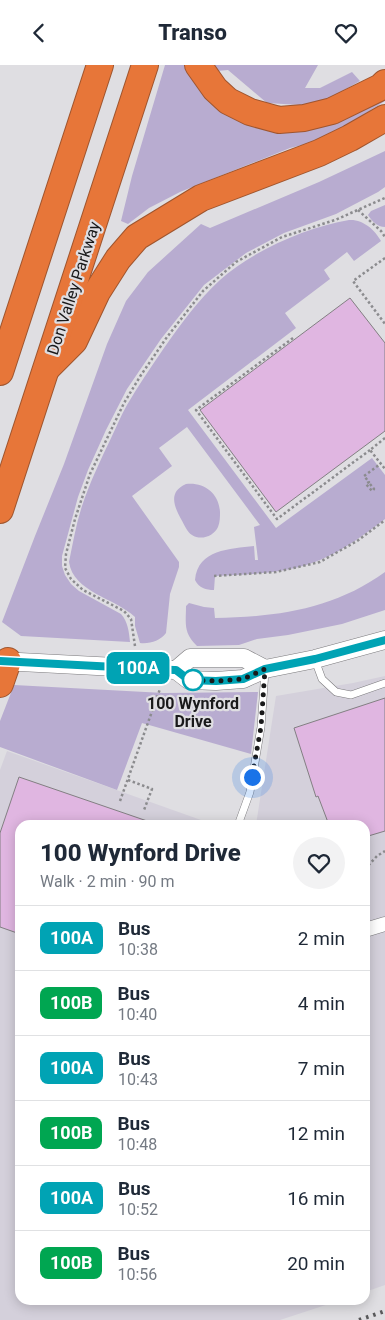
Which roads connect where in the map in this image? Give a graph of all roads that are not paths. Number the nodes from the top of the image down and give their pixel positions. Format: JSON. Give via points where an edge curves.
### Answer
{"nodes":[{"id":1,"x":100,"y":65,"type":"edge"},
{"id":2,"x":145,"y":65,"type":"edge"},
{"id":3,"x":198,"y":65,"type":"edge"},
{"id":4,"x":385,"y":83,"type":"edge"},
{"id":5,"x":385,"y":118,"type":"edge"},
{"id":6,"x":46,"y":370,"type":"junction"},
{"id":7,"x":0,"y":371,"type":"edge"},
{"id":8,"x":0,"y":510,"type":"edge"},
{"id":9,"x":385,"y":640,"type":"edge"},
{"id":10,"x":315,"y":659,"type":"junction"},
{"id":11,"x":3,"y":669,"type":"edge"},
{"id":12,"x":265,"y":669,"type":"junction"},
{"id":13,"x":385,"y":683,"type":"edge"},
{"id":14,"x":240,"y":820,"type":"edge"},
{"id":15,"x":385,"y":923,"type":"edge"},
{"id":16,"x":370,"y":928,"type":"edge"}],
"edges":[{"from":1,"to":7,"type":"highway"},
{"from":2,"to":6,"type":"highway","name":"Don Valley Parkway"},
{"from":3,"to":4,"type":"highway","via":[[228,101],[250,112],[279,120],[332,111]]},
{"from":5,"to":6,"type":"highway","via":[[319,153],[201,198],[137,237],[97,292],[74,341]]},
{"from":6,"to":8,"type":"highway","name":"Don Valley Parkway"},
{"from":9,"to":10,"type":"street"},
{"from":10,"to":12,"type":"street"},
{"from":10,"to":13,"type":"lane","via":[[322,679],[336,692],[351,695]]},
{"from":11,"to":12,"type":"street","via":[[176,670],[189,680],[216,681],[243,679]]},
{"from":12,"to":14,"type":"lane","via":[[261,727],[250,792]]},
{"from":15,"to":16,"type":"street"}]}
